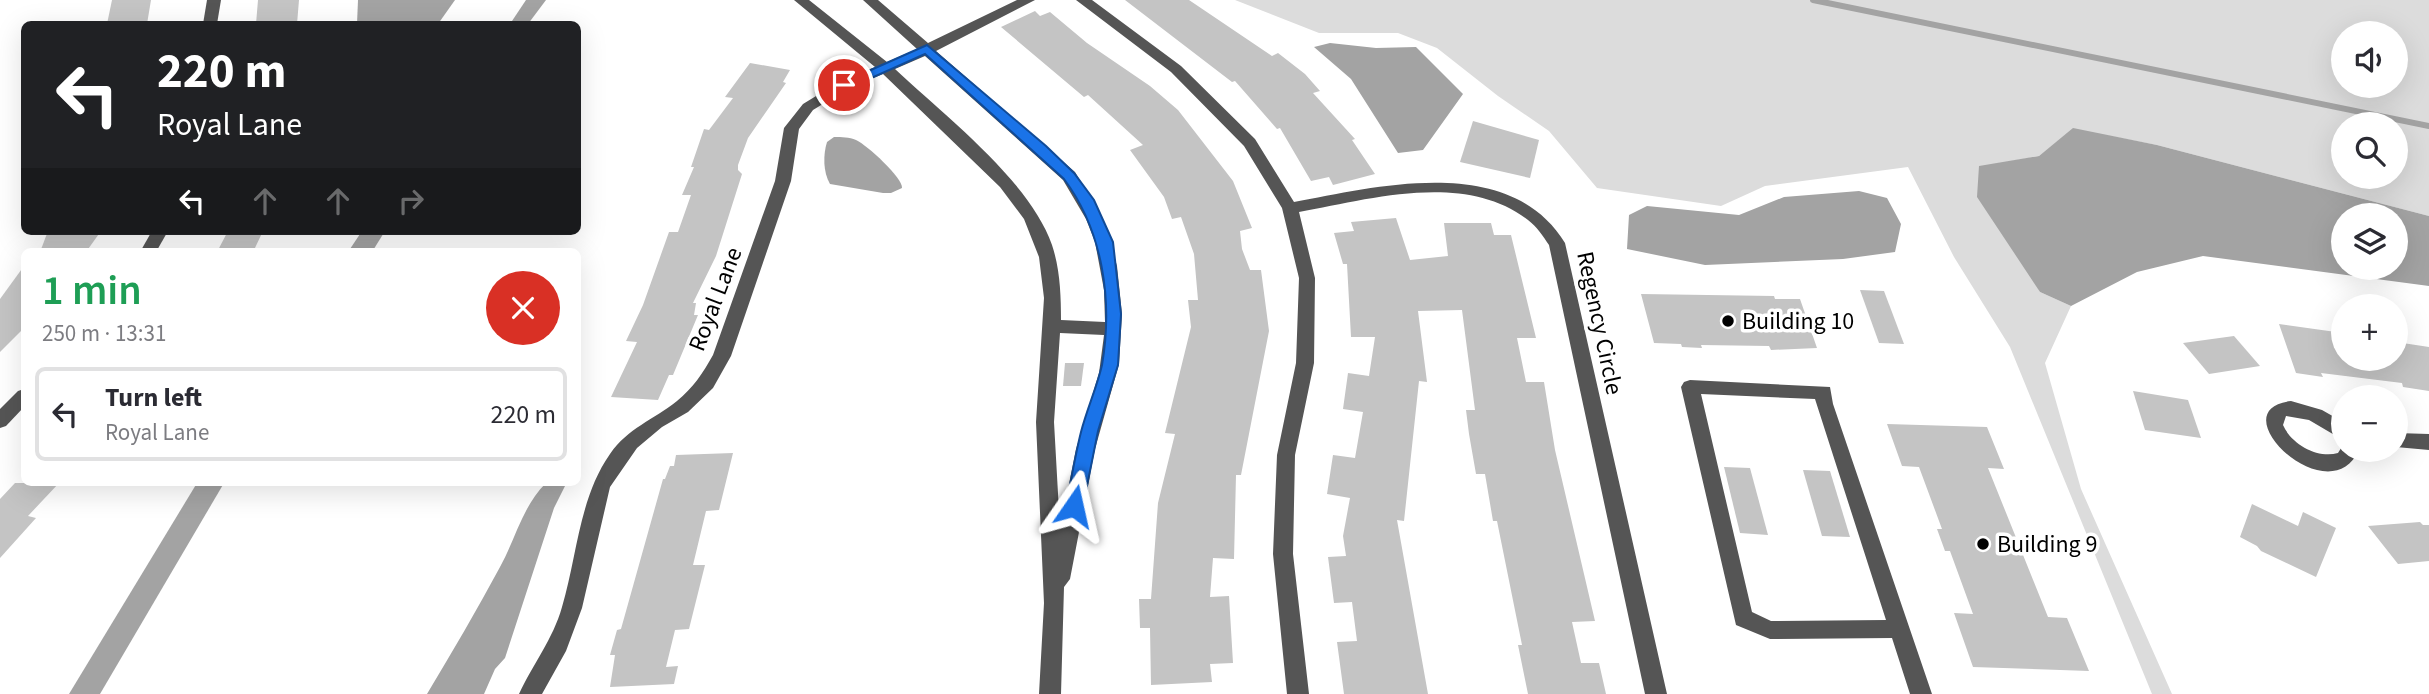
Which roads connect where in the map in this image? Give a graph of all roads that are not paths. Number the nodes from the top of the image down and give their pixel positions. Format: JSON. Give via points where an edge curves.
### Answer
{"nodes":[{"id":1,"x":214,"y":0,"type":"edge"},
{"id":2,"x":802,"y":0,"type":"edge"},
{"id":3,"x":870,"y":0,"type":"edge"},
{"id":4,"x":1028,"y":0,"type":"edge"},
{"id":5,"x":1083,"y":0,"type":"edge"},
{"id":6,"x":210,"y":21,"type":"edge"},
{"id":7,"x":927,"y":49,"type":"junction"},
{"id":8,"x":886,"y":69,"type":"junction"},
{"id":9,"x":1290,"y":208,"type":"junction"},
{"id":10,"x":1054,"y":326,"type":"junction"},
{"id":11,"x":1112,"y":329,"type":"junction"},
{"id":12,"x":21,"y":400,"type":"edge"},
{"id":13,"x":0,"y":421,"type":"edge"},
{"id":14,"x":2331,"y":421,"type":"edge"},
{"id":15,"x":2408,"y":441,"type":"edge"},
{"id":16,"x":2429,"y":442,"type":"edge"},
{"id":17,"x":2339,"y":462,"type":"edge"},
{"id":18,"x":1054,"y":606,"type":"junction"},
{"id":19,"x":1899,"y":629,"type":"junction"},
{"id":20,"x":530,"y":694,"type":"edge"},
{"id":21,"x":1049,"y":694,"type":"edge"},
{"id":22,"x":1298,"y":694,"type":"edge"},
{"id":23,"x":1656,"y":694,"type":"edge"},
{"id":24,"x":1921,"y":694,"type":"edge"}],
"edges":[{"from":1,"to":6,"type":"street"},
{"from":2,"to":8,"type":"street"},
{"from":3,"to":7,"type":"street"},
{"from":4,"to":7,"type":"street","name":"Royal Lane"},
{"from":5,"to":9,"type":"street","via":[[1195,88],[1250,144]]},
{"from":7,"to":8,"type":"street","name":"Royal Lane"},
{"from":7,"to":11,"type":"street","via":[[1041,149],[1087,200],[1105,242],[1112,282]]},
{"from":8,"to":10,"type":"street","via":[[1022,202],[1038,229],[1046,257]]},
{"from":8,"to":20,"type":"street","name":"Royal Lane","via":[[844,85],[807,107],[792,128],[783,181],[722,356],[707,383],[682,407],[630,443],[601,486],[572,608],[559,644]]},
{"from":9,"to":22,"type":"street","via":[[1307,278],[1305,363],[1286,455],[1283,554]]},
{"from":9,"to":23,"type":"street","name":"Regency Circle","via":[[1401,190],[1464,188],[1504,198],[1533,215],[1557,243]]},
{"from":10,"to":11,"type":"street"},
{"from":10,"to":18,"type":"street","via":[[1045,424]]},
{"from":11,"to":18,"type":"street","via":[[1110,365],[1090,431]]},
{"from":12,"to":13,"type":"street"},
{"from":14,"to":17,"type":"street","via":[[2305,409],[2283,410],[2274,421],[2275,430],[2289,447],[2312,460]]},
{"from":15,"to":16,"type":"street"},
{"from":18,"to":21,"type":"street"},
{"from":19,"to":19,"type":"street","via":[[1770,630],[1743,618],[1690,387],[1824,392],[1824,404]]},
{"from":19,"to":24,"type":"street"}]}
